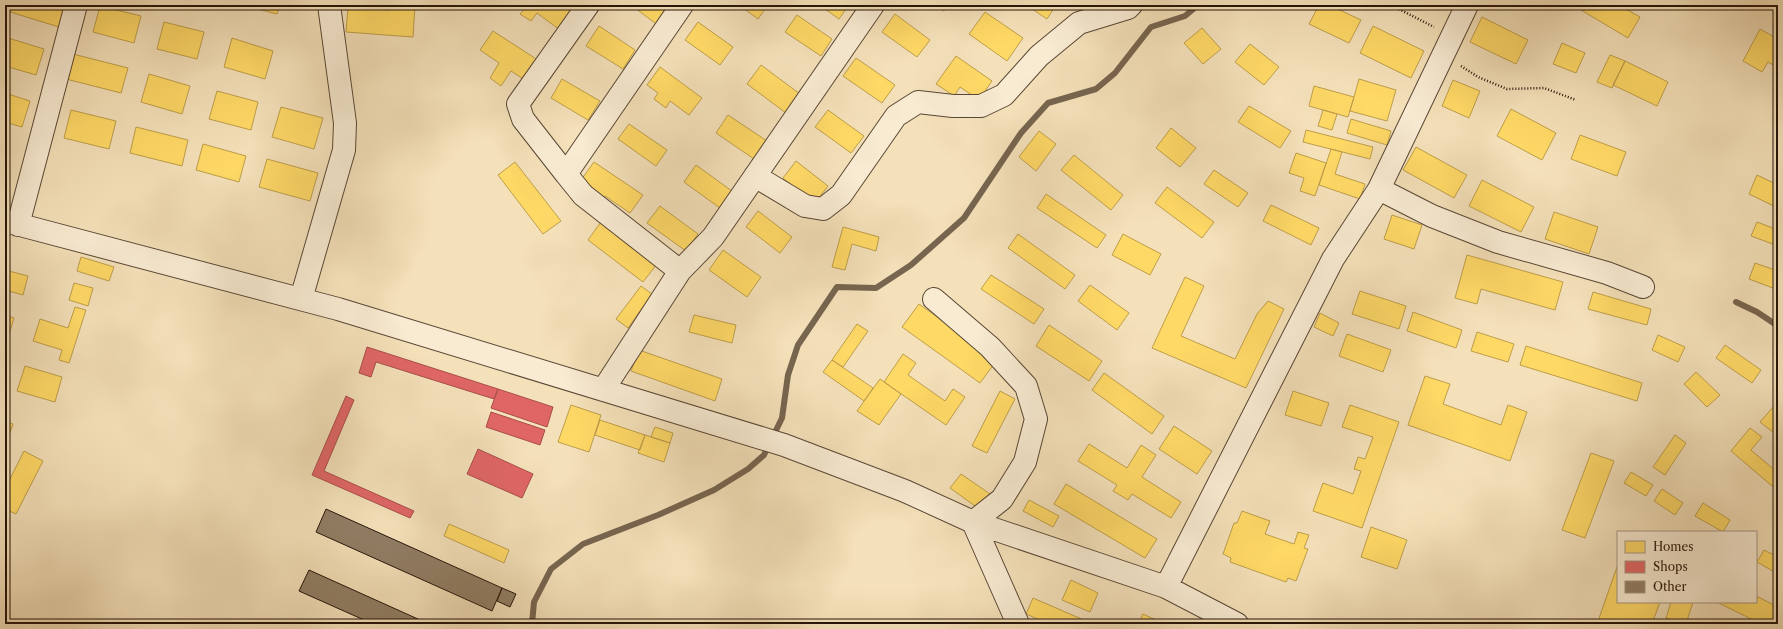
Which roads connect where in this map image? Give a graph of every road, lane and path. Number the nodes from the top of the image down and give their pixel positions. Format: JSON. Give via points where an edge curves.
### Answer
{"nodes":[{"id":1,"x":76,"y":5,"type":"edge"},
{"id":2,"x":330,"y":5,"type":"edge"},
{"id":3,"x":588,"y":5,"type":"edge"},
{"id":4,"x":682,"y":5,"type":"edge"},
{"id":5,"x":873,"y":5,"type":"edge"},
{"id":6,"x":1132,"y":5,"type":"edge"},
{"id":7,"x":1391,"y":5,"type":"edge"},
{"id":8,"x":1467,"y":5,"type":"edge"},
{"id":9,"x":1452,"y":36,"type":"junction"},
{"id":10,"x":1443,"y":56,"type":"junction"},
{"id":11,"x":1576,"y":100,"type":"dead end"},
{"id":12,"x":566,"y":174,"type":"junction"},
{"id":13,"x":756,"y":176,"type":"junction"},
{"id":14,"x":1379,"y":189,"type":"junction"},
{"id":15,"x":12,"y":223,"type":"edge"},
{"id":16,"x":680,"y":271,"type":"junction"},
{"id":17,"x":1643,"y":287,"type":"dead end"},
{"id":18,"x":934,"y":299,"type":"dead end"},
{"id":19,"x":308,"y":301,"type":"junction"},
{"id":20,"x":602,"y":390,"type":"junction"},
{"id":21,"x":973,"y":522,"type":"junction"},
{"id":22,"x":1166,"y":587,"type":"junction"},
{"id":23,"x":1018,"y":624,"type":"edge"},
{"id":24,"x":1237,"y":624,"type":"edge"}],
"edges":[{"from":1,"to":15,"type":"street"},
{"from":2,"to":19,"type":"street","via":[[345,123],[344,150]]},
{"from":3,"to":12,"type":"street","via":[[518,104],[523,119]]},
{"from":4,"to":12,"type":"street"},
{"from":5,"to":13,"type":"street"},
{"from":6,"to":13,"type":"street","via":[[1079,23],[1039,56],[1004,94],[981,106],[918,102],[896,116],[841,195],[823,209],[806,206]]},
{"from":7,"to":9,"type":"path"},
{"from":8,"to":9,"type":"street"},
{"from":9,"to":10,"type":"street"},
{"from":10,"to":11,"type":"path","via":[[1478,77],[1507,90],[1544,88]]},
{"from":10,"to":14,"type":"street"},
{"from":12,"to":16,"type":"street","via":[[583,195]]},
{"from":13,"to":16,"type":"street","via":[[713,237]]},
{"from":14,"to":17,"type":"street","via":[[1432,216],[1498,242],[1607,273]]},
{"from":14,"to":22,"type":"street","via":[[1333,260]]},
{"from":15,"to":19,"type":"street"},
{"from":16,"to":20,"type":"street"},
{"from":18,"to":21,"type":"street","via":[[990,347],[1026,386],[1036,419],[1025,462],[1002,498]]},
{"from":19,"to":20,"type":"street"},
{"from":20,"to":21,"type":"street","via":[[784,445],[905,491]]},
{"from":21,"to":22,"type":"street"},
{"from":21,"to":23,"type":"street"},
{"from":22,"to":24,"type":"street"}]}
